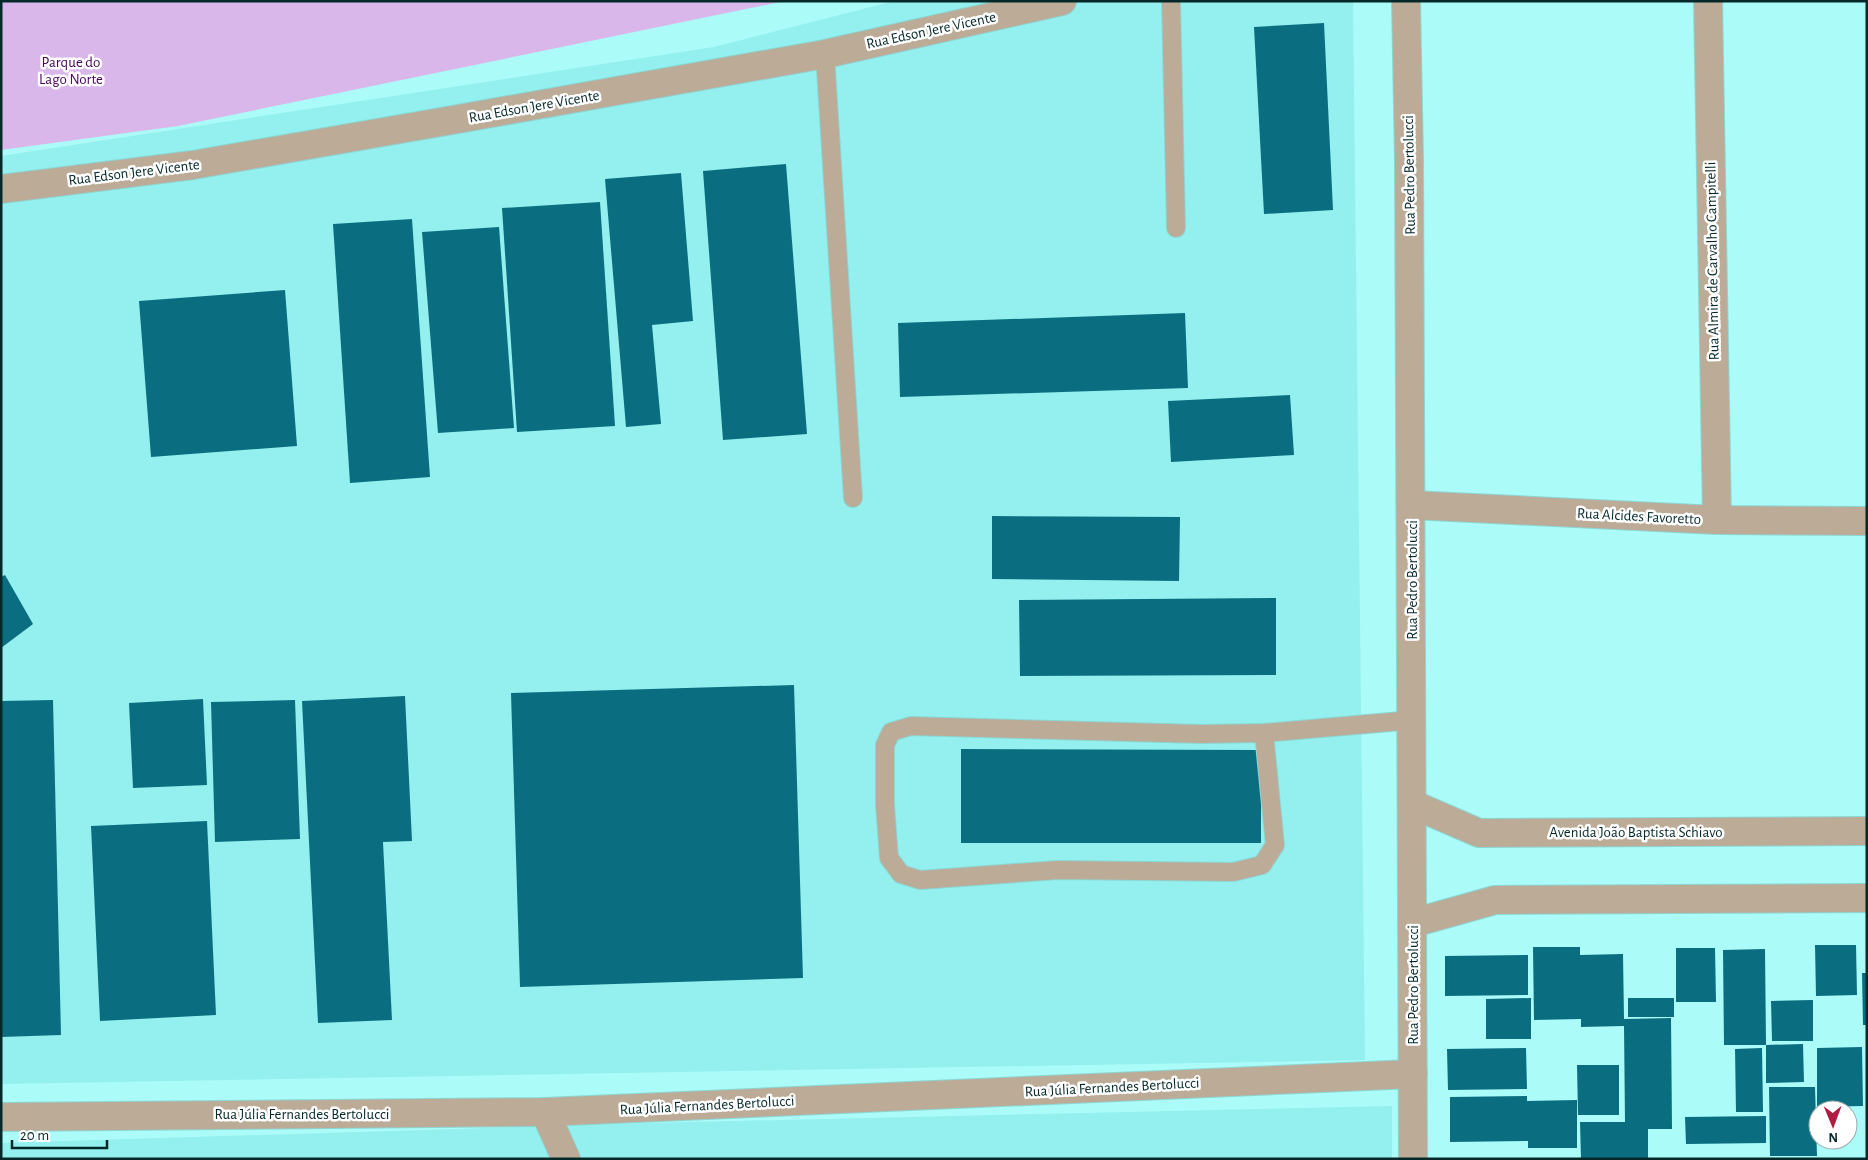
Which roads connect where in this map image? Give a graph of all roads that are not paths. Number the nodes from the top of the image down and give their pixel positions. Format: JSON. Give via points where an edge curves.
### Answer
{"nodes":[{"id":1,"x":1062,"y":1,"type":"edge"},
{"id":2,"x":1171,"y":1,"type":"edge"},
{"id":3,"x":1406,"y":1,"type":"edge"},
{"id":4,"x":1708,"y":1,"type":"edge"},
{"id":5,"x":825,"y":54,"type":"junction"},
{"id":6,"x":1,"y":189,"type":"edge"},
{"id":7,"x":1176,"y":228,"type":"dead end"},
{"id":8,"x":853,"y":498,"type":"dead end"},
{"id":9,"x":1411,"y":505,"type":"junction"},
{"id":10,"x":1717,"y":520,"type":"junction"},
{"id":11,"x":1867,"y":521,"type":"edge"},
{"id":12,"x":1413,"y":720,"type":"junction"},
{"id":13,"x":1264,"y":734,"type":"junction"},
{"id":14,"x":1412,"y":804,"type":"junction"},
{"id":15,"x":1867,"y":831,"type":"edge"},
{"id":16,"x":1867,"y":898,"type":"edge"},
{"id":17,"x":1413,"y":923,"type":"junction"},
{"id":18,"x":1412,"y":1074,"type":"junction"},
{"id":19,"x":545,"y":1112,"type":"junction"},
{"id":20,"x":1,"y":1118,"type":"edge"},
{"id":21,"x":566,"y":1159,"type":"edge"},
{"id":22,"x":1413,"y":1159,"type":"edge"}],
"edges":[{"from":1,"to":5,"type":"street","name":"Rua Edson Jere Vicente"},
{"from":2,"to":7,"type":"lane"},
{"from":3,"to":9,"type":"street","name":"Rua Pedro Bertolucci"},
{"from":4,"to":10,"type":"street","name":"Rua Almira de Carvalho Campitelli"},
{"from":5,"to":6,"type":"street","name":"Rua Edson Jere Vicente","via":[[194,165]]},
{"from":5,"to":8,"type":"lane"},
{"from":9,"to":10,"type":"street","name":"Rua Alcides Favoretto"},
{"from":9,"to":12,"type":"street","name":"Rua Pedro Bertolucci"},
{"from":10,"to":11,"type":"street","name":"Rua Alcides Favoretto"},
{"from":12,"to":13,"type":"lane"},
{"from":12,"to":14,"type":"street","name":"Rua Pedro Bertolucci"},
{"from":13,"to":13,"type":"lane","via":[[911,726],[891,732],[885,745],[885,805],[890,858],[902,874],[920,880],[1058,870],[1233,872],[1262,865],[1275,845]]},
{"from":14,"to":15,"type":"street","name":"Avenida João Baptista Schiavo","via":[[1479,833]]},
{"from":14,"to":17,"type":"street","name":"Rua Pedro Bertolucci"},
{"from":16,"to":17,"type":"street","via":[[1494,900]]},
{"from":17,"to":18,"type":"street","name":"Rua Pedro Bertolucci"},
{"from":18,"to":19,"type":"street","name":"Rua Júlia Fernandes Bertolucci"},
{"from":18,"to":22,"type":"street","name":"Rua Pedro Bertolucci"},
{"from":19,"to":20,"type":"street","name":"Rua Júlia Fernandes Bertolucci"},
{"from":19,"to":21,"type":"street"}]}
